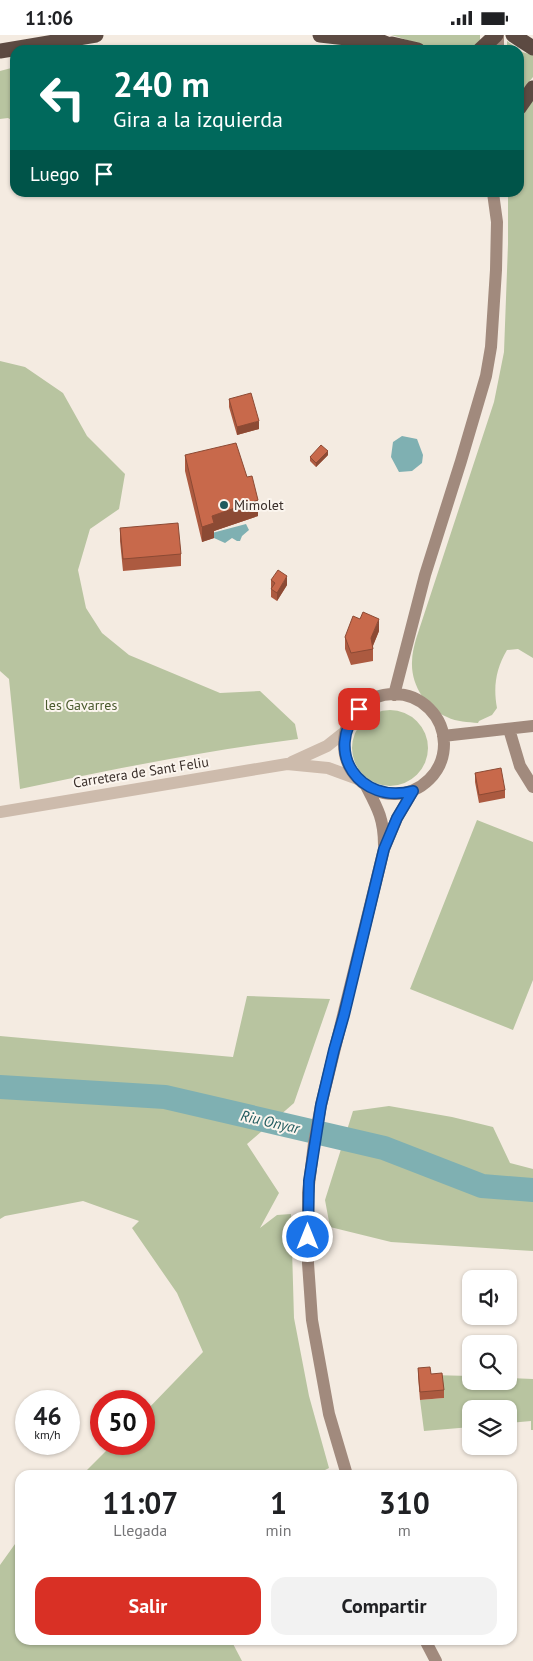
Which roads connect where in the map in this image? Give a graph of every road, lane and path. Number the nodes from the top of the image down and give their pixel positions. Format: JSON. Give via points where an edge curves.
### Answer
{"nodes":[{"id":1,"x":96,"y":35,"type":"edge"},
{"id":2,"x":320,"y":35,"type":"edge"},
{"id":3,"x":513,"y":35,"type":"edge"},
{"id":4,"x":382,"y":42,"type":"junction"},
{"id":5,"x":36,"y":45,"type":"edge"},
{"id":6,"x":390,"y":45,"type":"edge"},
{"id":7,"x":396,"y":45,"type":"edge"},
{"id":8,"x":533,"y":48,"type":"edge"},
{"id":9,"x":533,"y":88,"type":"edge"},
{"id":10,"x":524,"y":101,"type":"edge"},
{"id":11,"x":494,"y":197,"type":"edge"},
{"id":12,"x":501,"y":197,"type":"edge"},
{"id":13,"x":497,"y":222,"type":"junction"},
{"id":14,"x":394,"y":695,"type":"junction"},
{"id":15,"x":533,"y":726,"type":"edge"},
{"id":16,"x":509,"y":729,"type":"junction"},
{"id":17,"x":346,"y":731,"type":"junction"},
{"id":18,"x":443,"y":736,"type":"junction"},
{"id":19,"x":287,"y":764,"type":"junction"},
{"id":20,"x":361,"y":781,"type":"junction"},
{"id":21,"x":533,"y":787,"type":"edge"},
{"id":22,"x":413,"y":791,"type":"junction"},
{"id":23,"x":0,"y":812,"type":"edge"},
{"id":24,"x":384,"y":849,"type":"junction"},
{"id":25,"x":346,"y":1470,"type":"edge"},
{"id":26,"x":428,"y":1645,"type":"edge"},
{"id":27,"x":436,"y":1661,"type":"edge"}],
"edges":[{"from":1,"to":5,"type":"highway"},
{"from":2,"to":4,"type":"highway"},
{"from":3,"to":8,"type":"highway"},
{"from":4,"to":6,"type":"highway"},
{"from":4,"to":7,"type":"highway"},
{"from":9,"to":10,"type":"highway"},
{"from":11,"to":13,"type":"main road"},
{"from":12,"to":13,"type":"main road"},
{"from":13,"to":14,"type":"main road","via":[[495,311],[486,376],[425,575]]},
{"from":14,"to":17,"type":"main road","via":[[379,697],[365,704],[353,716]]},
{"from":14,"to":18,"type":"main road","via":[[410,697],[429,709]]},
{"from":15,"to":16,"type":"main road"},
{"from":16,"to":18,"type":"main road"},
{"from":16,"to":21,"type":"main road","via":[[520,766]]},
{"from":17,"to":19,"type":"street","name":"Carretera de Sant Feliu","via":[[327,746]]},
{"from":17,"to":20,"type":"main road","via":[[346,757]]},
{"from":18,"to":22,"type":"main road","via":[[443,753],[437,769],[427,782]]},
{"from":19,"to":20,"type":"street","name":"Carretera de Sant Feliu","via":[[328,768]]},
{"from":19,"to":23,"type":"street","name":"Carretera de Sant Feliu"},
{"from":20,"to":22,"type":"main road","via":[[388,794]]},
{"from":20,"to":24,"type":"main road","via":[[380,813]]},
{"from":22,"to":24,"type":"main road"},
{"from":24,"to":25,"type":"main road","via":[[334,1050],[314,1143],[308,1193],[308,1275],[315,1339],[329,1414]]},
{"from":26,"to":27,"type":"main road"}]}
